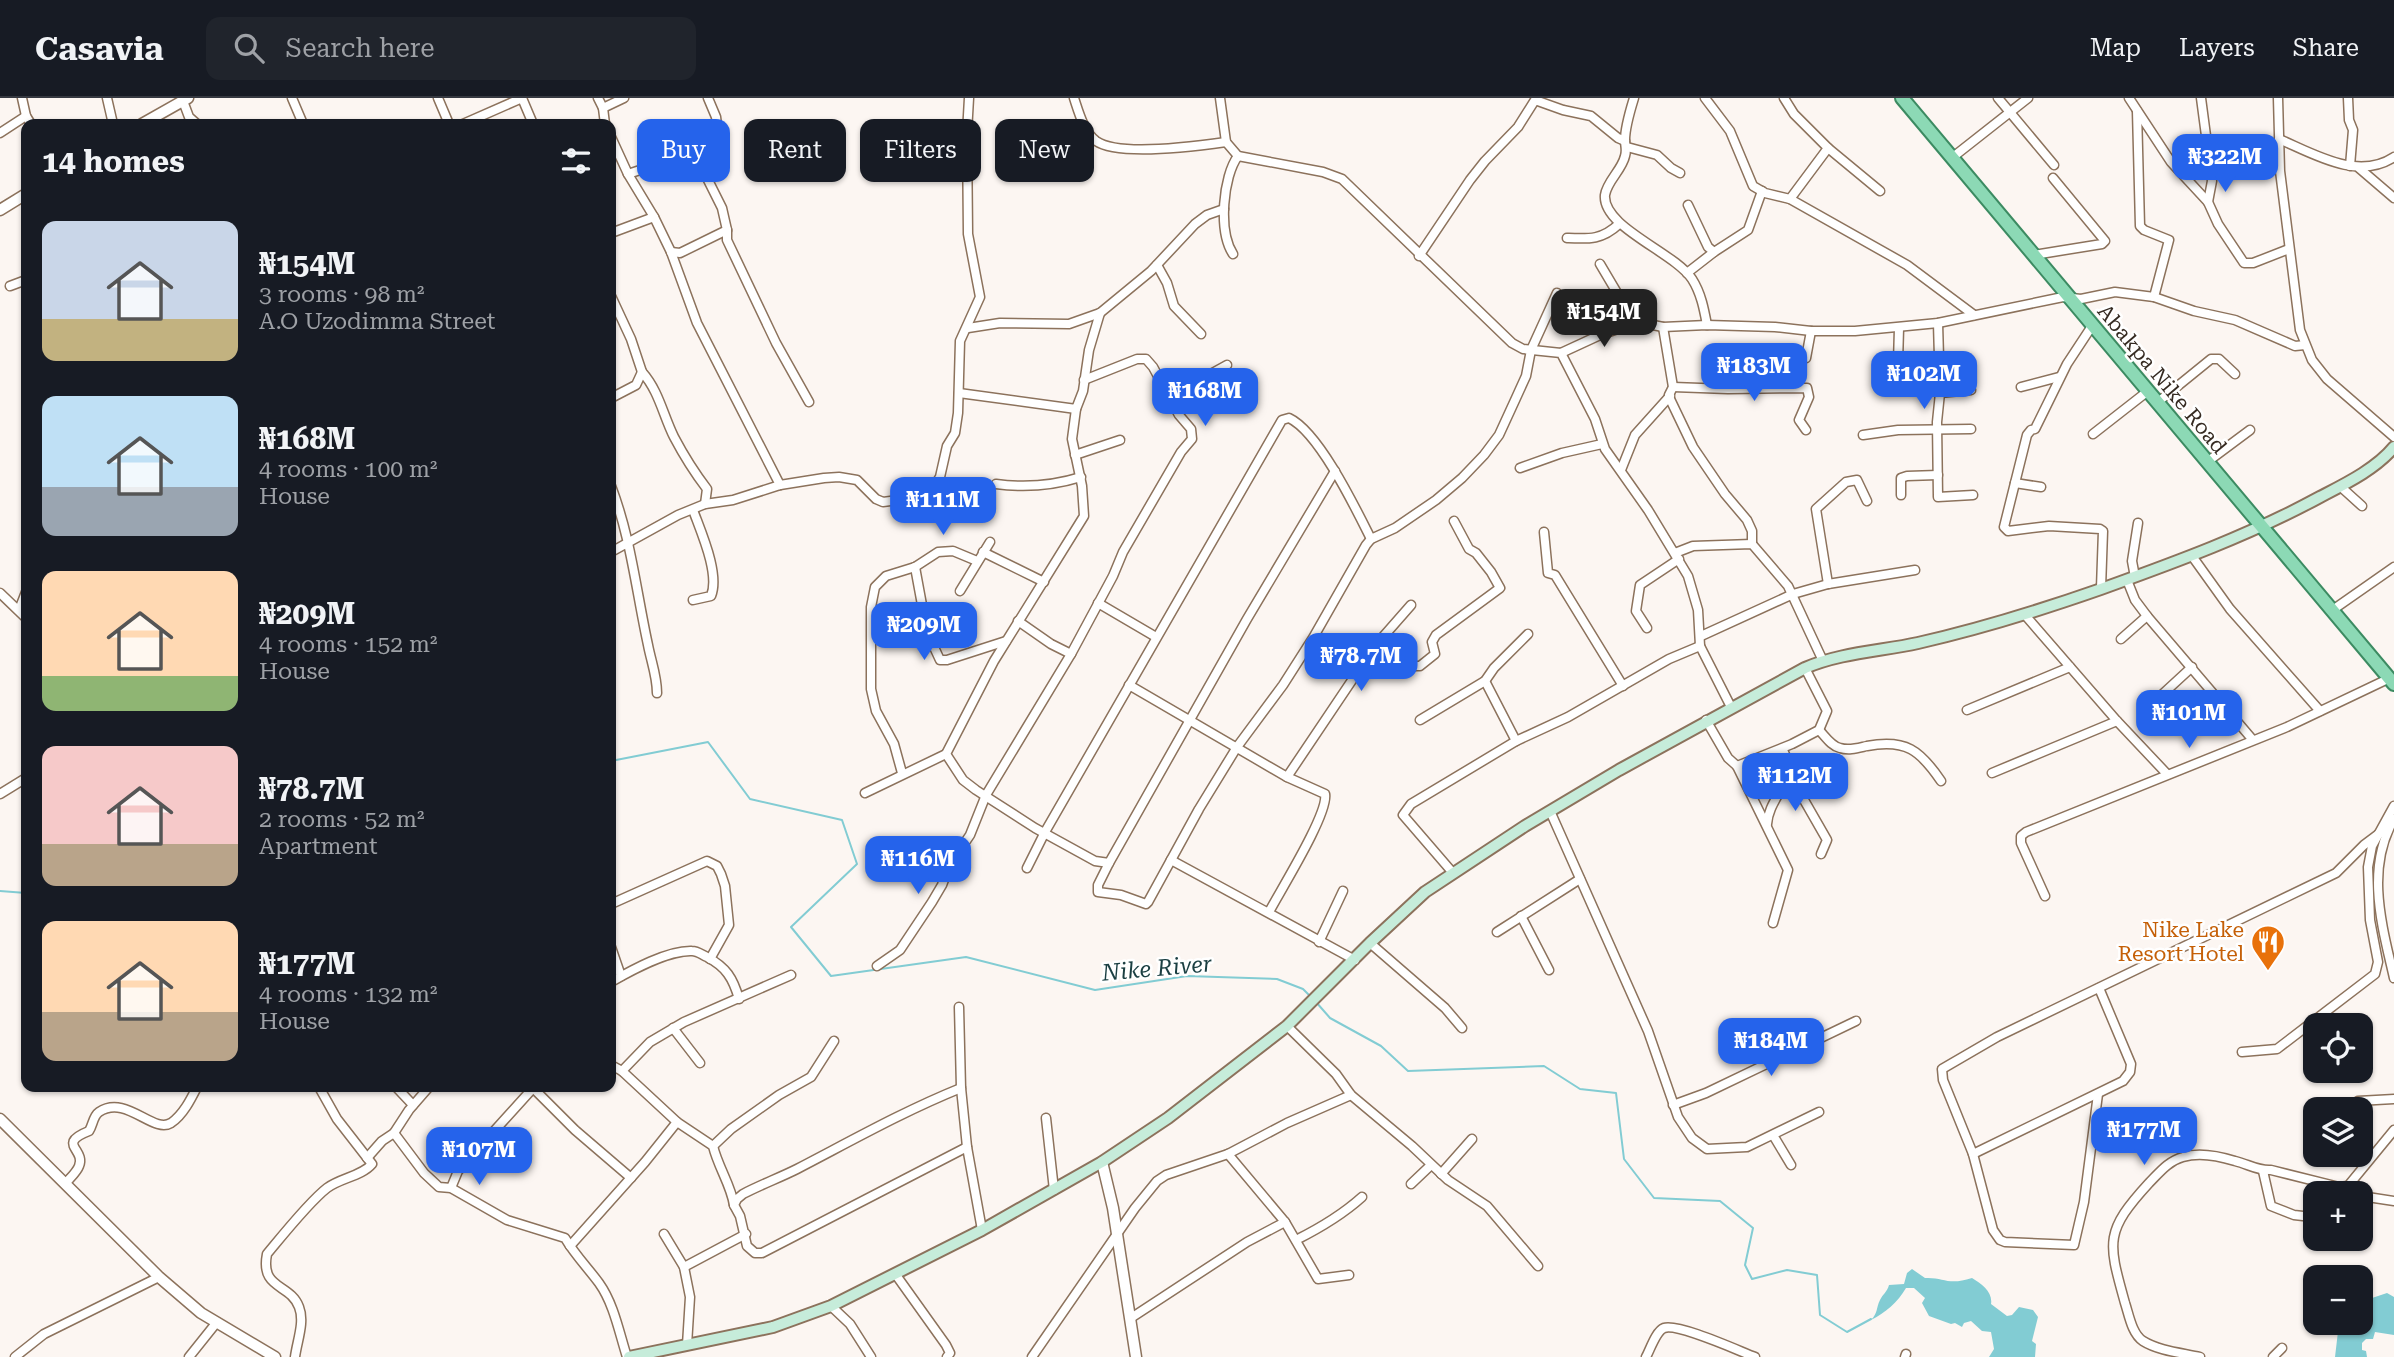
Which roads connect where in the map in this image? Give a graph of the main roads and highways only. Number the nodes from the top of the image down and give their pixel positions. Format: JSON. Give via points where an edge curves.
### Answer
{"nodes":[{"id":1,"x":1902,"y":98,"type":"edge"},
{"id":2,"x":2394,"y":447,"type":"edge"},
{"id":3,"x":2261,"y":526,"type":"junction"},
{"id":4,"x":2392,"y":681,"type":"edge"},
{"id":5,"x":628,"y":1357,"type":"edge"}],
"edges":[{"from":1,"to":3,"type":"main road","name":"Abakpa Nike Road"},
{"from":2,"to":3,"type":"main road","via":[[2341,486]]},
{"from":3,"to":4,"type":"main road","name":"Abakpa Nike Road"},
{"from":3,"to":5,"type":"main road","via":[[2212,549],[2025,615],[1804,668],[1550,811],[1425,892],[1291,1021],[1168,1118],[1102,1162],[982,1230],[831,1306],[773,1327]]}]}
